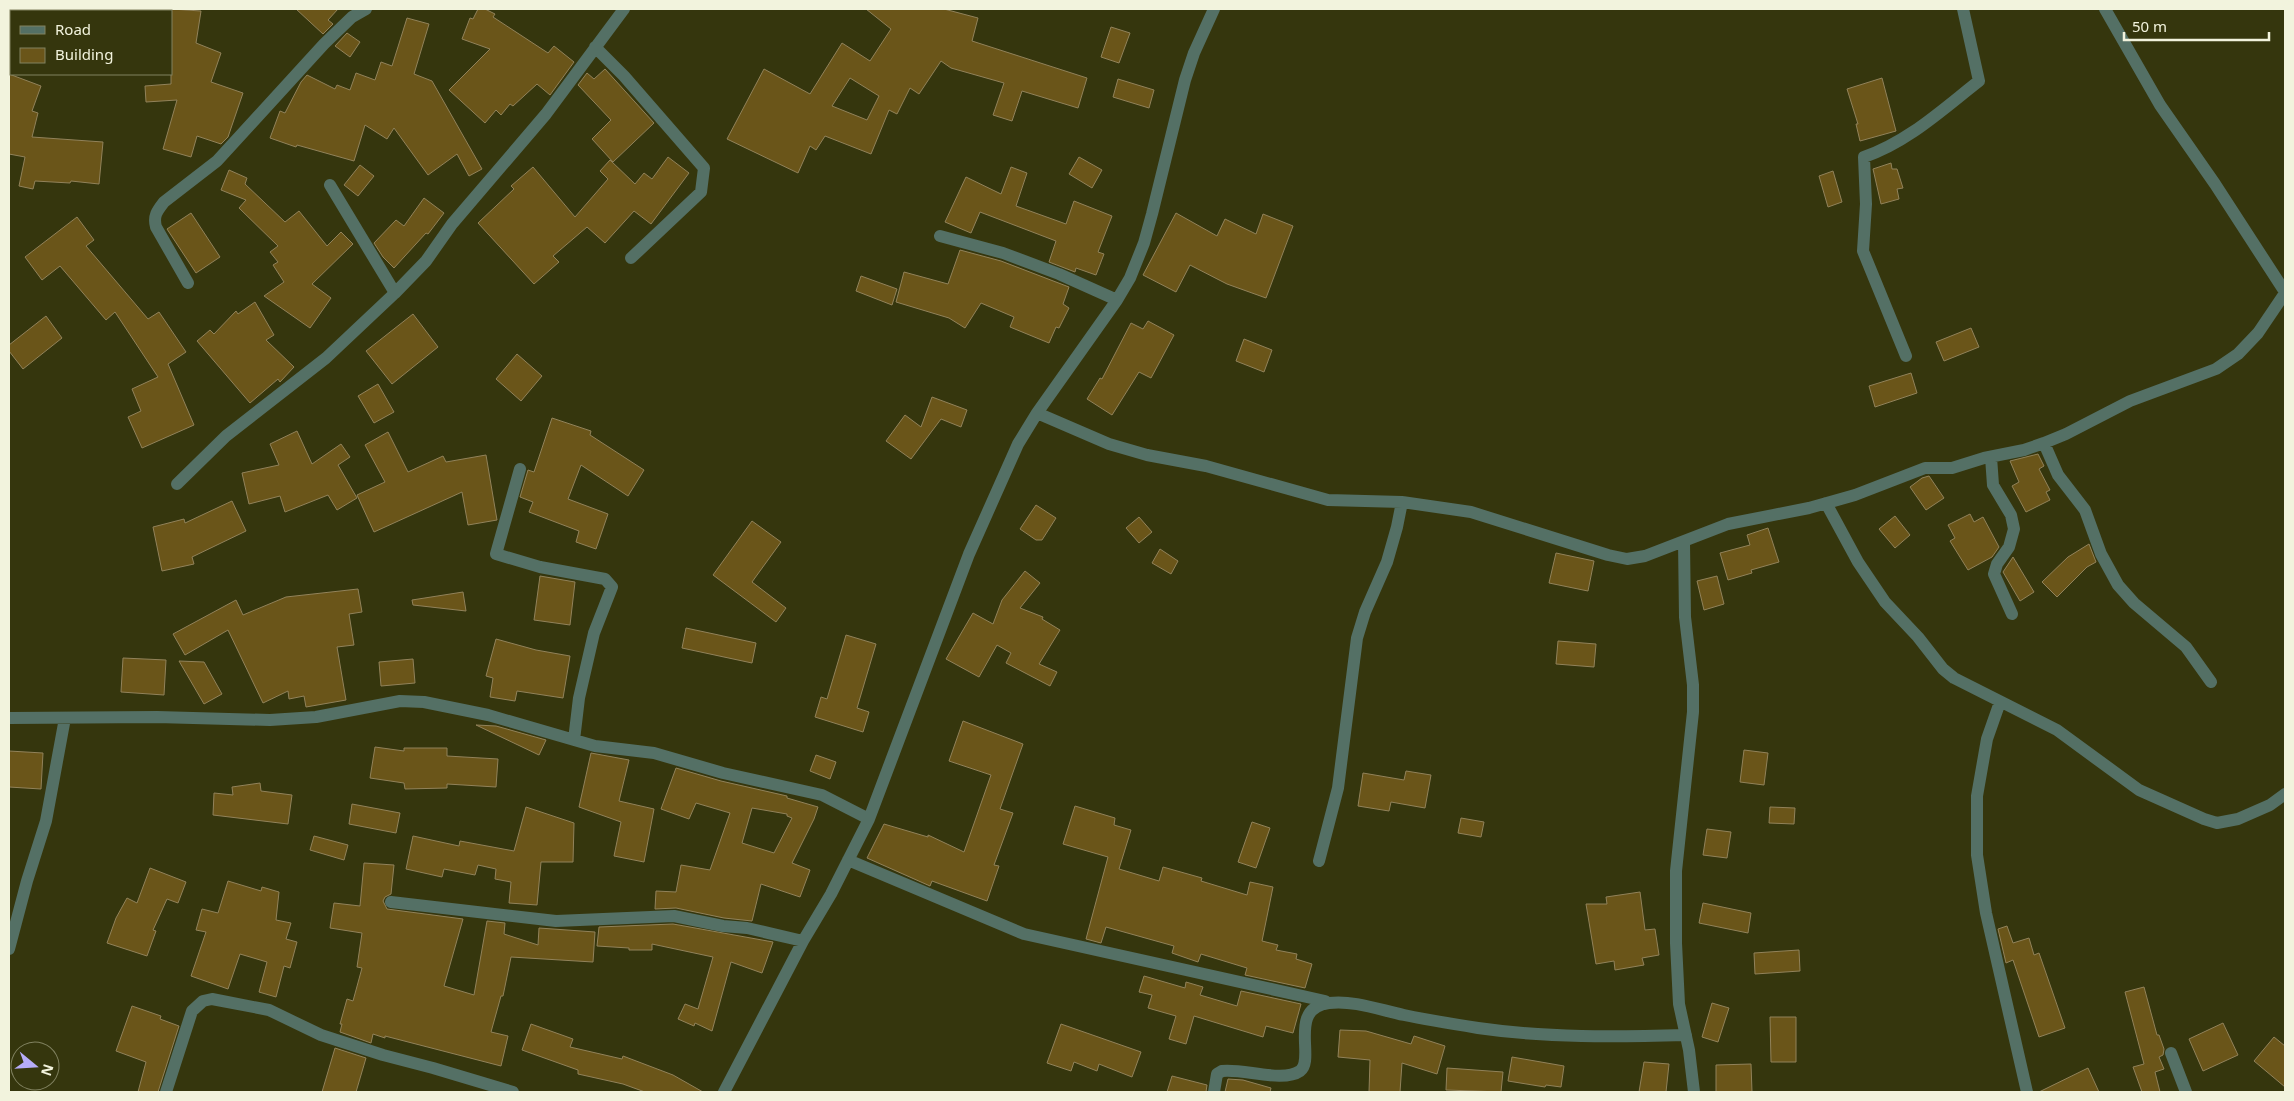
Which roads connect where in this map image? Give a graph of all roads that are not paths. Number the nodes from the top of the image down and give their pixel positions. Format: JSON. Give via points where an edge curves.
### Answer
{"nodes":[{"id":1,"x":366,"y":9,"type":"edge"},
{"id":2,"x":624,"y":9,"type":"edge"},
{"id":3,"x":1214,"y":9,"type":"edge"},
{"id":4,"x":1963,"y":9,"type":"edge"},
{"id":5,"x":2106,"y":9,"type":"edge"},
{"id":6,"x":595,"y":47,"type":"junction"},
{"id":7,"x":330,"y":185,"type":"dead end"},
{"id":8,"x":940,"y":236,"type":"dead end"},
{"id":9,"x":631,"y":258,"type":"dead end"},
{"id":10,"x":188,"y":283,"type":"dead end"},
{"id":11,"x":2285,"y":292,"type":"edge"},
{"id":12,"x":395,"y":293,"type":"junction"},
{"id":13,"x":1117,"y":300,"type":"junction"},
{"id":14,"x":1906,"y":356,"type":"dead end"},
{"id":15,"x":1037,"y":413,"type":"junction"},
{"id":16,"x":2044,"y":443,"type":"junction"},
{"id":17,"x":1991,"y":457,"type":"junction"},
{"id":18,"x":520,"y":470,"type":"dead end"},
{"id":19,"x":176,"y":484,"type":"dead end"},
{"id":20,"x":1402,"y":502,"type":"junction"},
{"id":21,"x":1826,"y":503,"type":"junction"},
{"id":22,"x":1684,"y":542,"type":"junction"},
{"id":23,"x":2012,"y":614,"type":"dead end"},
{"id":24,"x":2211,"y":682,"type":"dead end"},
{"id":25,"x":2000,"y":702,"type":"junction"},
{"id":26,"x":9,"y":718,"type":"edge"},
{"id":27,"x":65,"y":718,"type":"junction"},
{"id":28,"x":574,"y":740,"type":"junction"},
{"id":29,"x":2285,"y":794,"type":"edge"},
{"id":30,"x":869,"y":819,"type":"junction"},
{"id":31,"x":848,"y":860,"type":"junction"},
{"id":32,"x":1319,"y":861,"type":"dead end"},
{"id":33,"x":391,"y":902,"type":"dead end"},
{"id":34,"x":803,"y":941,"type":"junction"},
{"id":35,"x":9,"y":949,"type":"edge"},
{"id":36,"x":1325,"y":1004,"type":"junction"},
{"id":37,"x":1686,"y":1035,"type":"junction"},
{"id":38,"x":2171,"y":1053,"type":"dead end"},
{"id":39,"x":166,"y":1092,"type":"edge"},
{"id":40,"x":513,"y":1092,"type":"edge"},
{"id":41,"x":724,"y":1092,"type":"edge"},
{"id":42,"x":1214,"y":1092,"type":"edge"},
{"id":43,"x":1694,"y":1092,"type":"edge"},
{"id":44,"x":2028,"y":1092,"type":"edge"},
{"id":45,"x":2186,"y":1092,"type":"edge"}],
"edges":[{"from":1,"to":10,"type":"street","via":[[352,17],[324,44],[217,161],[157,211],[154,218],[156,227]]},
{"from":2,"to":6,"type":"street"},
{"from":3,"to":13,"type":"street","via":[[1185,80],[1144,243]]},
{"from":4,"to":14,"type":"street","via":[[1979,81],[1916,130],[1883,151],[1864,157],[1863,251]]},
{"from":5,"to":11,"type":"street","via":[[2160,105]]},
{"from":6,"to":9,"type":"street","via":[[704,168],[701,192]]},
{"from":6,"to":12,"type":"street","via":[[546,114],[452,224],[426,261]]},
{"from":7,"to":12,"type":"street"},
{"from":8,"to":13,"type":"street","via":[[1003,253]]},
{"from":11,"to":16,"type":"street","via":[[2258,333],[2238,354],[2216,369],[2152,392]]},
{"from":12,"to":19,"type":"street","via":[[326,358],[226,436]]},
{"from":13,"to":15,"type":"street"},
{"from":15,"to":20,"type":"street","via":[[1109,444],[1206,466],[1328,500]]},
{"from":15,"to":30,"type":"street","via":[[1004,472],[969,554]]},
{"from":16,"to":17,"type":"street"},
{"from":16,"to":24,"type":"street","via":[[2058,475],[2085,510],[2101,554],[2118,585],[2134,604],[2186,647]]},
{"from":17,"to":21,"type":"street","via":[[1952,468],[1925,468]]},
{"from":17,"to":23,"type":"street","via":[[1993,485],[2011,515],[2014,529],[2009,547],[1994,574]]},
{"from":18,"to":28,"type":"street","via":[[496,554],[540,567],[605,579],[612,587],[594,633],[579,698]]},
{"from":20,"to":22,"type":"street","via":[[1471,512],[1619,558],[1645,556]]},
{"from":20,"to":32,"type":"street","via":[[1387,562],[1357,638],[1338,788]]},
{"from":21,"to":22,"type":"street","via":[[1728,524]]},
{"from":21,"to":25,"type":"street","via":[[1885,602],[1943,669],[1972,689]]},
{"from":22,"to":37,"type":"street","via":[[1693,712],[1676,871],[1676,943],[1680,1004]]},
{"from":25,"to":29,"type":"street","via":[[2057,730],[2139,790],[2217,823],[2248,815]]},
{"from":25,"to":44,"type":"street","via":[[1987,739],[1977,796],[1977,855],[1988,922]]},
{"from":26,"to":27,"type":"street"},
{"from":27,"to":28,"type":"street","via":[[270,720],[316,717],[400,701],[454,706]]},
{"from":27,"to":35,"type":"street","via":[[46,822]]},
{"from":28,"to":30,"type":"street","via":[[612,749],[654,752],[822,795]]},
{"from":30,"to":31,"type":"street"},
{"from":31,"to":34,"type":"street"},
{"from":31,"to":36,"type":"street","via":[[1024,934],[1325,1001]]},
{"from":33,"to":34,"type":"street","via":[[556,921],[674,916]]},
{"from":34,"to":41,"type":"street"},
{"from":36,"to":37,"type":"street","via":[[1354,1004],[1429,1020],[1538,1035]]},
{"from":36,"to":42,"type":"street","via":[[1312,1012],[1306,1022],[1306,1058],[1304,1068],[1299,1072],[1290,1075],[1222,1071],[1217,1074]]},
{"from":37,"to":43,"type":"street"},
{"from":38,"to":45,"type":"street"},
{"from":39,"to":40,"type":"street","via":[[192,1011],[203,1001],[212,999],[269,1010],[321,1035]]}]}
